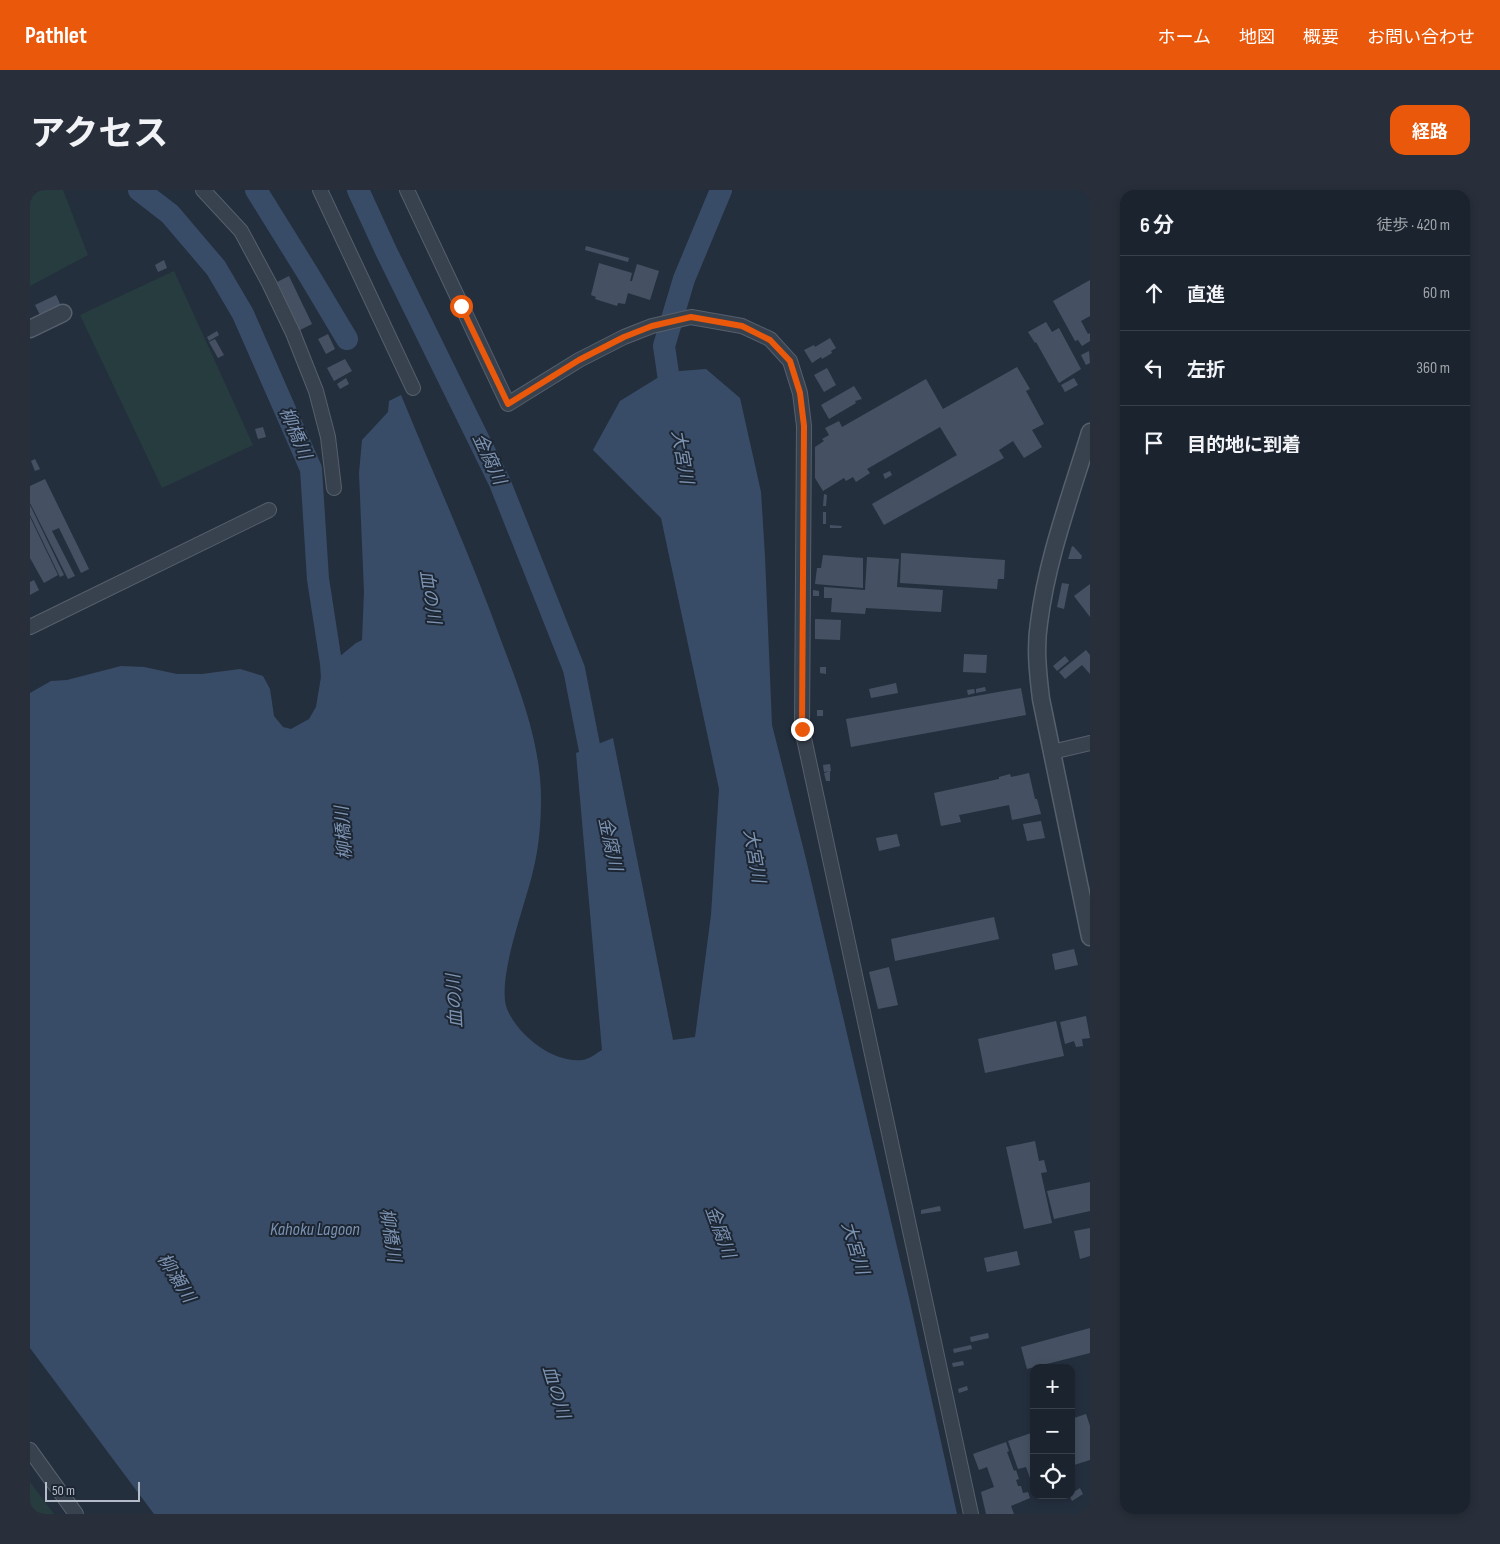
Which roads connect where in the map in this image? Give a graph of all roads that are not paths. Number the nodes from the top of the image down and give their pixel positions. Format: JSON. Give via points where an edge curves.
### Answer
{"nodes":[{"id":1,"x":203,"y":190,"type":"edge"},
{"id":2,"x":320,"y":190,"type":"edge"},
{"id":3,"x":407,"y":190,"type":"edge"},
{"id":4,"x":63,"y":313,"type":"dead end"},
{"id":5,"x":30,"y":330,"type":"edge"},
{"id":6,"x":413,"y":388,"type":"dead end"},
{"id":7,"x":1090,"y":432,"type":"edge"},
{"id":8,"x":334,"y":488,"type":"dead end"},
{"id":9,"x":269,"y":510,"type":"dead end"},
{"id":10,"x":30,"y":627,"type":"edge"},
{"id":11,"x":1090,"y":743,"type":"edge"},
{"id":12,"x":1052,"y":752,"type":"junction"},
{"id":13,"x":1090,"y":937,"type":"edge"},
{"id":14,"x":30,"y":1450,"type":"edge"},
{"id":15,"x":76,"y":1514,"type":"edge"},
{"id":16,"x":971,"y":1514,"type":"edge"}],
"edges":[{"from":1,"to":8,"type":"street","via":[[241,231],[293,334],[316,391],[328,437]]},
{"from":2,"to":6,"type":"street"},
{"from":3,"to":16,"type":"street","via":[[508,404],[579,360],[624,337],[652,326],[691,317],[742,326],[770,340],[790,361],[800,393],[804,426],[802,729]]},
{"from":4,"to":5,"type":"street"},
{"from":7,"to":12,"type":"street","via":[[1047,577],[1038,625],[1037,665]]},
{"from":9,"to":10,"type":"street"},
{"from":11,"to":12,"type":"street"},
{"from":12,"to":13,"type":"street"},
{"from":14,"to":15,"type":"street"}]}
